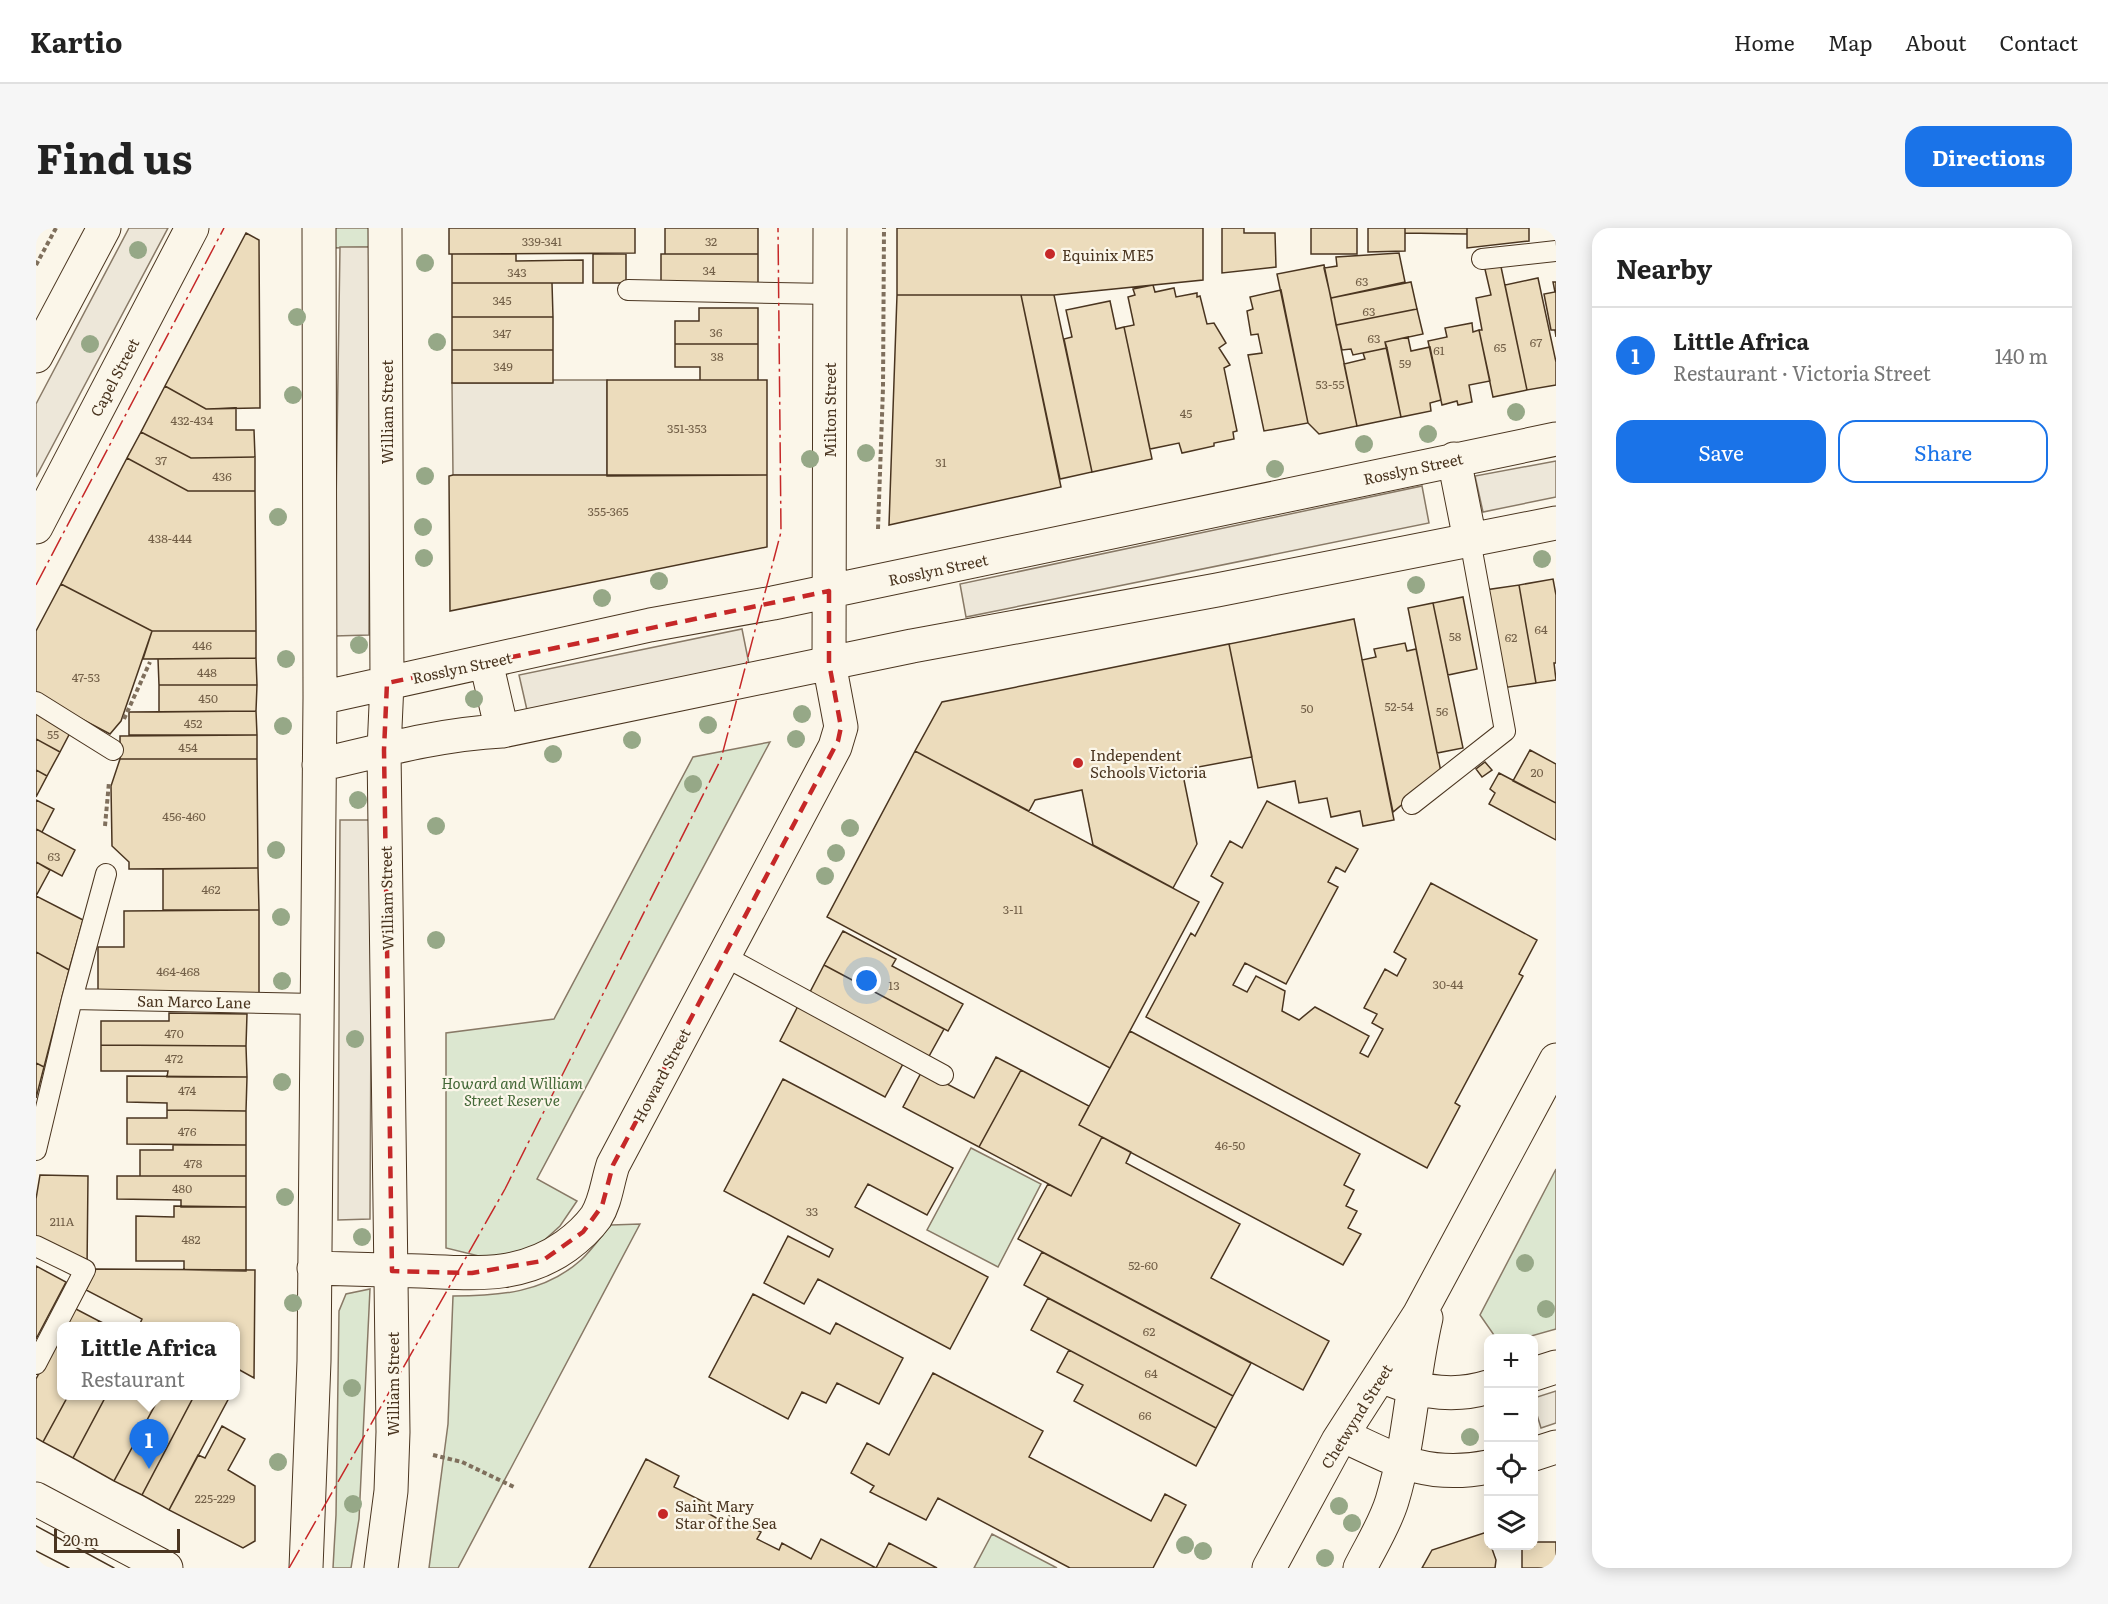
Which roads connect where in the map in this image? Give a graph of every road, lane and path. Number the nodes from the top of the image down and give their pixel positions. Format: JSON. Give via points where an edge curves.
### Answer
{"nodes":[{"id":1,"x":56,"y":228,"type":"edge"},
{"id":2,"x":104,"y":228,"type":"edge"},
{"id":3,"x":192,"y":228,"type":"edge"},
{"id":4,"x":319,"y":228,"type":"edge"},
{"id":5,"x":385,"y":228,"type":"edge"},
{"id":6,"x":830,"y":228,"type":"edge"},
{"id":7,"x":884,"y":228,"type":"edge"},
{"id":8,"x":1556,"y":251,"type":"edge"},
{"id":9,"x":1482,"y":260,"type":"dead end"},
{"id":10,"x":36,"y":266,"type":"edge"},
{"id":11,"x":628,"y":290,"type":"dead end"},
{"id":12,"x":830,"y":294,"type":"junction"},
{"id":13,"x":36,"y":356,"type":"edge"},
{"id":14,"x":1556,"y":439,"type":"edge"},
{"id":15,"x":1454,"y":459,"type":"junction"},
{"id":16,"x":1556,"y":523,"type":"edge"},
{"id":17,"x":36,"y":527,"type":"edge"},
{"id":18,"x":878,"y":529,"type":"dead end"},
{"id":19,"x":1470,"y":540,"type":"junction"},
{"id":20,"x":829,"y":591,"type":"junction"},
{"id":21,"x":486,"y":662,"type":"junction"},
{"id":22,"x":829,"y":663,"type":"junction"},
{"id":23,"x":387,"y":683,"type":"junction"},
{"id":24,"x":320,"y":698,"type":"junction"},
{"id":25,"x":36,"y":702,"type":"edge"},
{"id":26,"x":502,"y":731,"type":"junction"},
{"id":27,"x":113,"y":750,"type":"dead end"},
{"id":28,"x":384,"y":750,"type":"junction"},
{"id":29,"x":319,"y":765,"type":"junction"},
{"id":30,"x":1412,"y":804,"type":"dead end"},
{"id":31,"x":106,"y":874,"type":"dead end"},
{"id":32,"x":724,"y":956,"type":"junction"},
{"id":33,"x":72,"y":999,"type":"junction"},
{"id":34,"x":316,"y":1004,"type":"junction"},
{"id":35,"x":1556,"y":1060,"type":"edge"},
{"id":36,"x":944,"y":1075,"type":"dead end"},
{"id":37,"x":36,"y":1150,"type":"edge"},
{"id":38,"x":36,"y":1246,"type":"edge"},
{"id":39,"x":1446,"y":1265,"type":"junction"},
{"id":40,"x":314,"y":1269,"type":"junction"},
{"id":41,"x":392,"y":1270,"type":"junction"},
{"id":42,"x":58,"y":1322,"type":"edge"},
{"id":43,"x":57,"y":1324,"type":"edge"},
{"id":44,"x":36,"y":1364,"type":"edge"},
{"id":45,"x":1556,"y":1367,"type":"edge"},
{"id":46,"x":1538,"y":1372,"type":"edge"},
{"id":47,"x":1381,"y":1375,"type":"junction"},
{"id":48,"x":1413,"y":1387,"type":"junction"},
{"id":49,"x":1484,"y":1388,"type":"edge"},
{"id":50,"x":1342,"y":1436,"type":"junction"},
{"id":51,"x":1556,"y":1447,"type":"edge"},
{"id":52,"x":1538,"y":1452,"type":"edge"},
{"id":53,"x":433,"y":1455,"type":"dead end"},
{"id":54,"x":1401,"y":1463,"type":"junction"},
{"id":55,"x":1484,"y":1468,"type":"edge"},
{"id":56,"x":516,"y":1488,"type":"dead end"},
{"id":57,"x":36,"y":1499,"type":"edge"},
{"id":58,"x":166,"y":1568,"type":"edge"},
{"id":59,"x":306,"y":1568,"type":"edge"},
{"id":60,"x":381,"y":1568,"type":"edge"},
{"id":61,"x":1269,"y":1568,"type":"edge"},
{"id":62,"x":1360,"y":1568,"type":"edge"}],
"edges":[{"from":1,"to":10,"type":"path"},
{"from":2,"to":13,"type":"street"},
{"from":3,"to":17,"type":"street","name":"Capel Street"},
{"from":4,"to":24,"type":"street"},
{"from":5,"to":23,"type":"street","name":"William Street"},
{"from":6,"to":12,"type":"street","name":"Milton Street"},
{"from":7,"to":18,"type":"path"},
{"from":8,"to":9,"type":"lane"},
{"from":11,"to":12,"type":"lane"},
{"from":12,"to":20,"type":"street","name":"Milton Street"},
{"from":14,"to":15,"type":"street","name":"Rosslyn Street"},
{"from":15,"to":19,"type":"street"},
{"from":15,"to":20,"type":"street","name":"Rosslyn Street"},
{"from":16,"to":19,"type":"street"},
{"from":19,"to":22,"type":"street"},
{"from":19,"to":30,"type":"lane","via":[[1505,730]]},
{"from":20,"to":21,"type":"street","name":"Rosslyn Street"},
{"from":20,"to":22,"type":"street","name":"Milton Street"},
{"from":21,"to":23,"type":"street","name":"Rosslyn Street"},
{"from":21,"to":26,"type":"street"},
{"from":22,"to":26,"type":"street"},
{"from":22,"to":32,"type":"street","name":"Howard Street","via":[[840,734]]},
{"from":23,"to":24,"type":"street","name":"Rosslyn Street"},
{"from":23,"to":28,"type":"street","name":"William Street"},
{"from":24,"to":29,"type":"street"},
{"from":25,"to":27,"type":"lane"},
{"from":26,"to":28,"type":"street","via":[[471,732]]},
{"from":28,"to":29,"type":"street"},
{"from":28,"to":41,"type":"street","name":"William Street"},
{"from":29,"to":34,"type":"street"},
{"from":31,"to":33,"type":"lane"},
{"from":32,"to":36,"type":"lane"},
{"from":32,"to":41,"type":"street","name":"Howard Street","via":[[614,1165],[602,1206],[583,1232],[557,1253],[526,1267],[490,1273]]},
{"from":33,"to":34,"type":"lane","name":"San Marco Lane"},
{"from":33,"to":37,"type":"lane"},
{"from":34,"to":40,"type":"street"},
{"from":35,"to":39,"type":"street","name":"Chetwynd Street"},
{"from":38,"to":42,"type":"lane","via":[[85,1270]]},
{"from":39,"to":47,"type":"street","name":"Chetwynd Street"},
{"from":39,"to":48,"type":"street","name":"Chetwynd Street","via":[[1426,1318]]},
{"from":40,"to":41,"type":"street","name":"Howard Street"},
{"from":40,"to":59,"type":"street"},
{"from":41,"to":60,"type":"street","name":"William Street","via":[[393,1432]]},
{"from":43,"to":44,"type":"lane"},
{"from":45,"to":46,"type":"street"},
{"from":47,"to":48,"type":"street"},
{"from":47,"to":50,"type":"street","name":"Chetwynd Street"},
{"from":48,"to":49,"type":"street","via":[[1458,1393]]},
{"from":48,"to":54,"type":"street","name":"Chetwynd Street"},
{"from":50,"to":54,"type":"street"},
{"from":50,"to":61,"type":"street","name":"Chetwynd Street"},
{"from":51,"to":52,"type":"street"},
{"from":53,"to":56,"type":"path","via":[[462,1462]]},
{"from":54,"to":55,"type":"street","via":[[1447,1472]]},
{"from":54,"to":62,"type":"street","name":"Chetwynd Street","via":[[1392,1503]]},
{"from":57,"to":58,"type":"street"}]}
